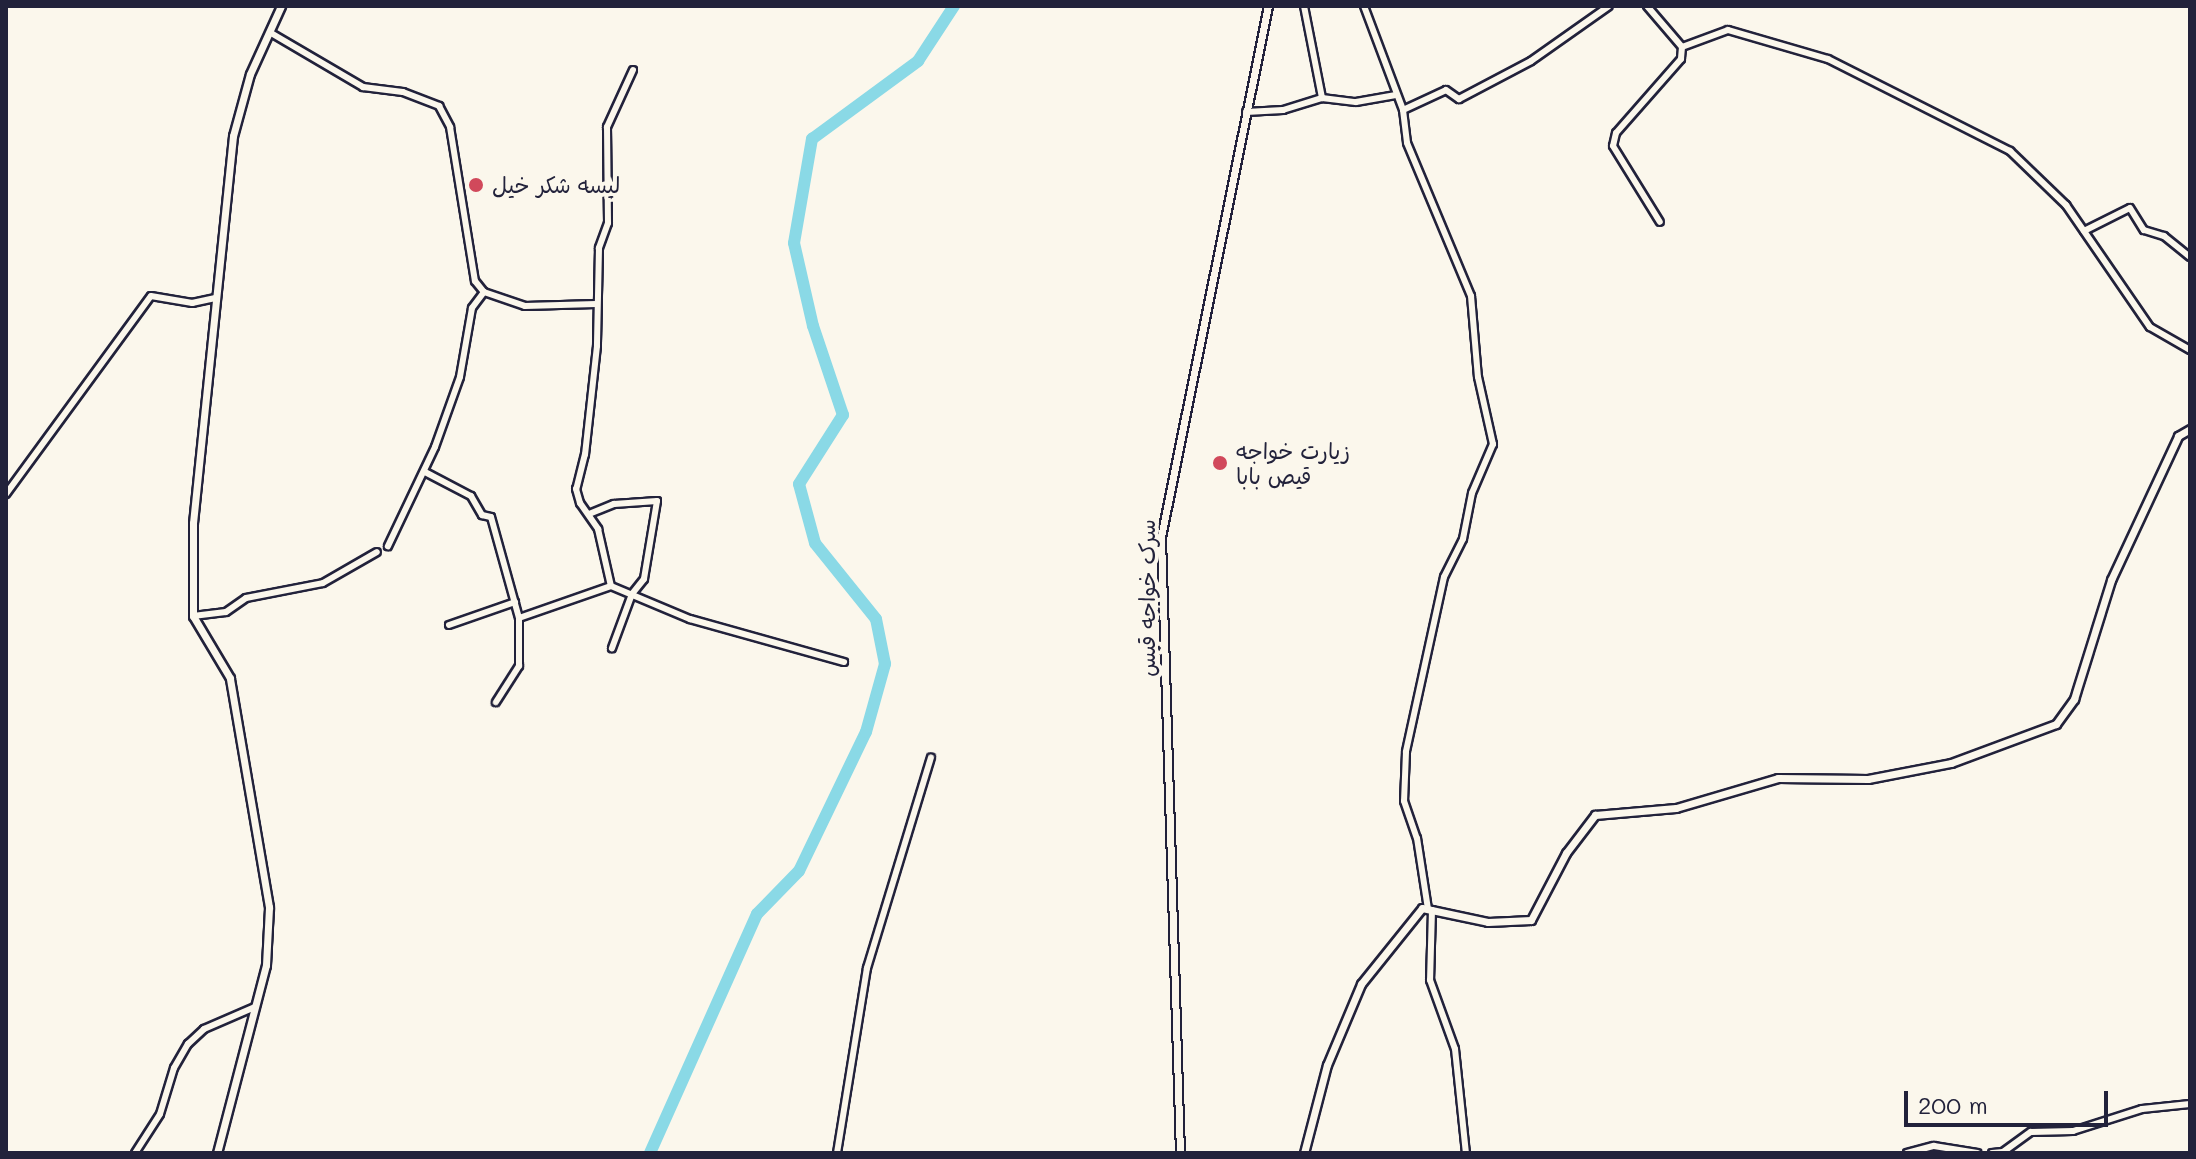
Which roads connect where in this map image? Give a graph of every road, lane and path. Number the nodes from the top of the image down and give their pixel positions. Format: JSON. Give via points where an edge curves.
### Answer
{"nodes":[{"id":1,"x":281,"y":6,"type":"edge"},
{"id":2,"x":1268,"y":6,"type":"edge"},
{"id":3,"x":1304,"y":6,"type":"edge"},
{"id":4,"x":1364,"y":6,"type":"edge"},
{"id":5,"x":1609,"y":6,"type":"edge"},
{"id":6,"x":1647,"y":6,"type":"edge"},
{"id":7,"x":271,"y":33,"type":"junction"},
{"id":8,"x":1682,"y":47,"type":"junction"},
{"id":9,"x":633,"y":70,"type":"dead end"},
{"id":10,"x":1394,"y":95,"type":"junction"},
{"id":11,"x":1322,"y":98,"type":"junction"},
{"id":12,"x":1403,"y":110,"type":"junction"},
{"id":13,"x":1246,"y":112,"type":"junction"},
{"id":14,"x":1660,"y":222,"type":"dead end"},
{"id":15,"x":2084,"y":231,"type":"junction"},
{"id":16,"x":2190,"y":257,"type":"edge"},
{"id":17,"x":484,"y":292,"type":"junction"},
{"id":18,"x":216,"y":298,"type":"junction"},
{"id":19,"x":596,"y":304,"type":"junction"},
{"id":20,"x":2190,"y":350,"type":"edge"},
{"id":21,"x":2190,"y":429,"type":"edge"},
{"id":22,"x":425,"y":472,"type":"junction"},
{"id":23,"x":6,"y":494,"type":"edge"},
{"id":24,"x":589,"y":514,"type":"junction"},
{"id":25,"x":388,"y":546,"type":"dead end"},
{"id":26,"x":377,"y":552,"type":"dead end"},
{"id":27,"x":611,"y":586,"type":"junction"},
{"id":28,"x":632,"y":594,"type":"junction"},
{"id":29,"x":515,"y":602,"type":"junction"},
{"id":30,"x":193,"y":616,"type":"junction"},
{"id":31,"x":519,"y":618,"type":"junction"},
{"id":32,"x":449,"y":625,"type":"dead end"},
{"id":33,"x":612,"y":648,"type":"dead end"},
{"id":34,"x":844,"y":662,"type":"dead end"},
{"id":35,"x":496,"y":702,"type":"dead end"},
{"id":36,"x":931,"y":757,"type":"dead end"},
{"id":37,"x":1430,"y":910,"type":"junction"},
{"id":38,"x":255,"y":1007,"type":"junction"},
{"id":39,"x":2190,"y":1104,"type":"edge"},
{"id":40,"x":135,"y":1153,"type":"edge"},
{"id":41,"x":217,"y":1153,"type":"edge"},
{"id":42,"x":837,"y":1153,"type":"edge"},
{"id":43,"x":1180,"y":1153,"type":"edge"},
{"id":44,"x":1304,"y":1153,"type":"edge"},
{"id":45,"x":1466,"y":1153,"type":"edge"},
{"id":46,"x":1907,"y":1153,"type":"edge"},
{"id":47,"x":1977,"y":1153,"type":"edge"},
{"id":48,"x":1992,"y":1153,"type":"edge"}],
"edges":[{"from":1,"to":7,"type":"street"},
{"from":2,"to":13,"type":"street","name":"سرک خواجه قیس"},
{"from":3,"to":11,"type":"street"},
{"from":4,"to":10,"type":"street"},
{"from":5,"to":12,"type":"street","via":[[1531,61],[1459,99],[1446,90]]},
{"from":6,"to":8,"type":"street"},
{"from":7,"to":17,"type":"street","via":[[363,87],[427,100],[446,114],[475,281]]},
{"from":7,"to":18,"type":"street","via":[[250,74],[233,136]]},
{"from":8,"to":14,"type":"street","via":[[1681,59],[1616,133],[1613,146]]},
{"from":8,"to":15,"type":"street","via":[[1728,30],[1828,59],[2010,151],[2066,205]]},
{"from":9,"to":19,"type":"street","via":[[607,127],[608,223],[599,248]]},
{"from":10,"to":11,"type":"street","via":[[1356,102]]},
{"from":10,"to":12,"type":"street"},
{"from":11,"to":13,"type":"street","via":[[1283,110]]},
{"from":12,"to":37,"type":"street","via":[[1407,143],[1471,296],[1478,377],[1493,444],[1472,493],[1463,539],[1444,577],[1406,752],[1404,801],[1417,838]]},
{"from":13,"to":43,"type":"street","name":"سرک خواجه قیس","via":[[1161,537]]},
{"from":15,"to":16,"type":"street","via":[[2130,208],[2144,230],[2164,236]]},
{"from":15,"to":20,"type":"street","via":[[2150,327]]},
{"from":17,"to":19,"type":"street","via":[[525,306]]},
{"from":17,"to":22,"type":"street","via":[[472,308],[460,377]]},
{"from":18,"to":23,"type":"street","via":[[192,303],[151,296]]},
{"from":18,"to":30,"type":"street","via":[[193,523]]},
{"from":19,"to":24,"type":"street","via":[[597,346],[576,489]]},
{"from":21,"to":37,"type":"street","via":[[2178,436],[2111,580],[2074,699],[2056,724],[1951,763],[1868,779],[1778,778],[1676,808],[1595,815],[1566,853],[1531,920],[1488,922]]},
{"from":22,"to":25,"type":"street"},
{"from":22,"to":29,"type":"street","via":[[471,496],[482,515],[491,517]]},
{"from":24,"to":27,"type":"street","via":[[598,529]]},
{"from":24,"to":28,"type":"street","via":[[614,504],[657,501],[644,579]]},
{"from":26,"to":30,"type":"street","via":[[323,583],[246,598],[226,612]]},
{"from":27,"to":28,"type":"street"},
{"from":27,"to":31,"type":"street"},
{"from":28,"to":33,"type":"street"},
{"from":28,"to":34,"type":"street","via":[[690,619]]},
{"from":29,"to":31,"type":"street"},
{"from":29,"to":32,"type":"street"},
{"from":30,"to":38,"type":"street","via":[[230,678],[258,821],[269,907],[266,965]]},
{"from":31,"to":35,"type":"street","via":[[519,666]]},
{"from":36,"to":42,"type":"street","via":[[867,968]]},
{"from":37,"to":44,"type":"street","via":[[1422,908],[1361,984],[1327,1065]]},
{"from":37,"to":45,"type":"street","via":[[1430,980],[1455,1049]]},
{"from":38,"to":40,"type":"street","via":[[204,1029],[188,1044],[174,1068],[160,1114]]},
{"from":38,"to":41,"type":"street"},
{"from":39,"to":48,"type":"street","via":[[2142,1109],[2073,1131],[2031,1132],[2003,1152]]},
{"from":46,"to":47,"type":"street","via":[[1934,1146]]}]}
